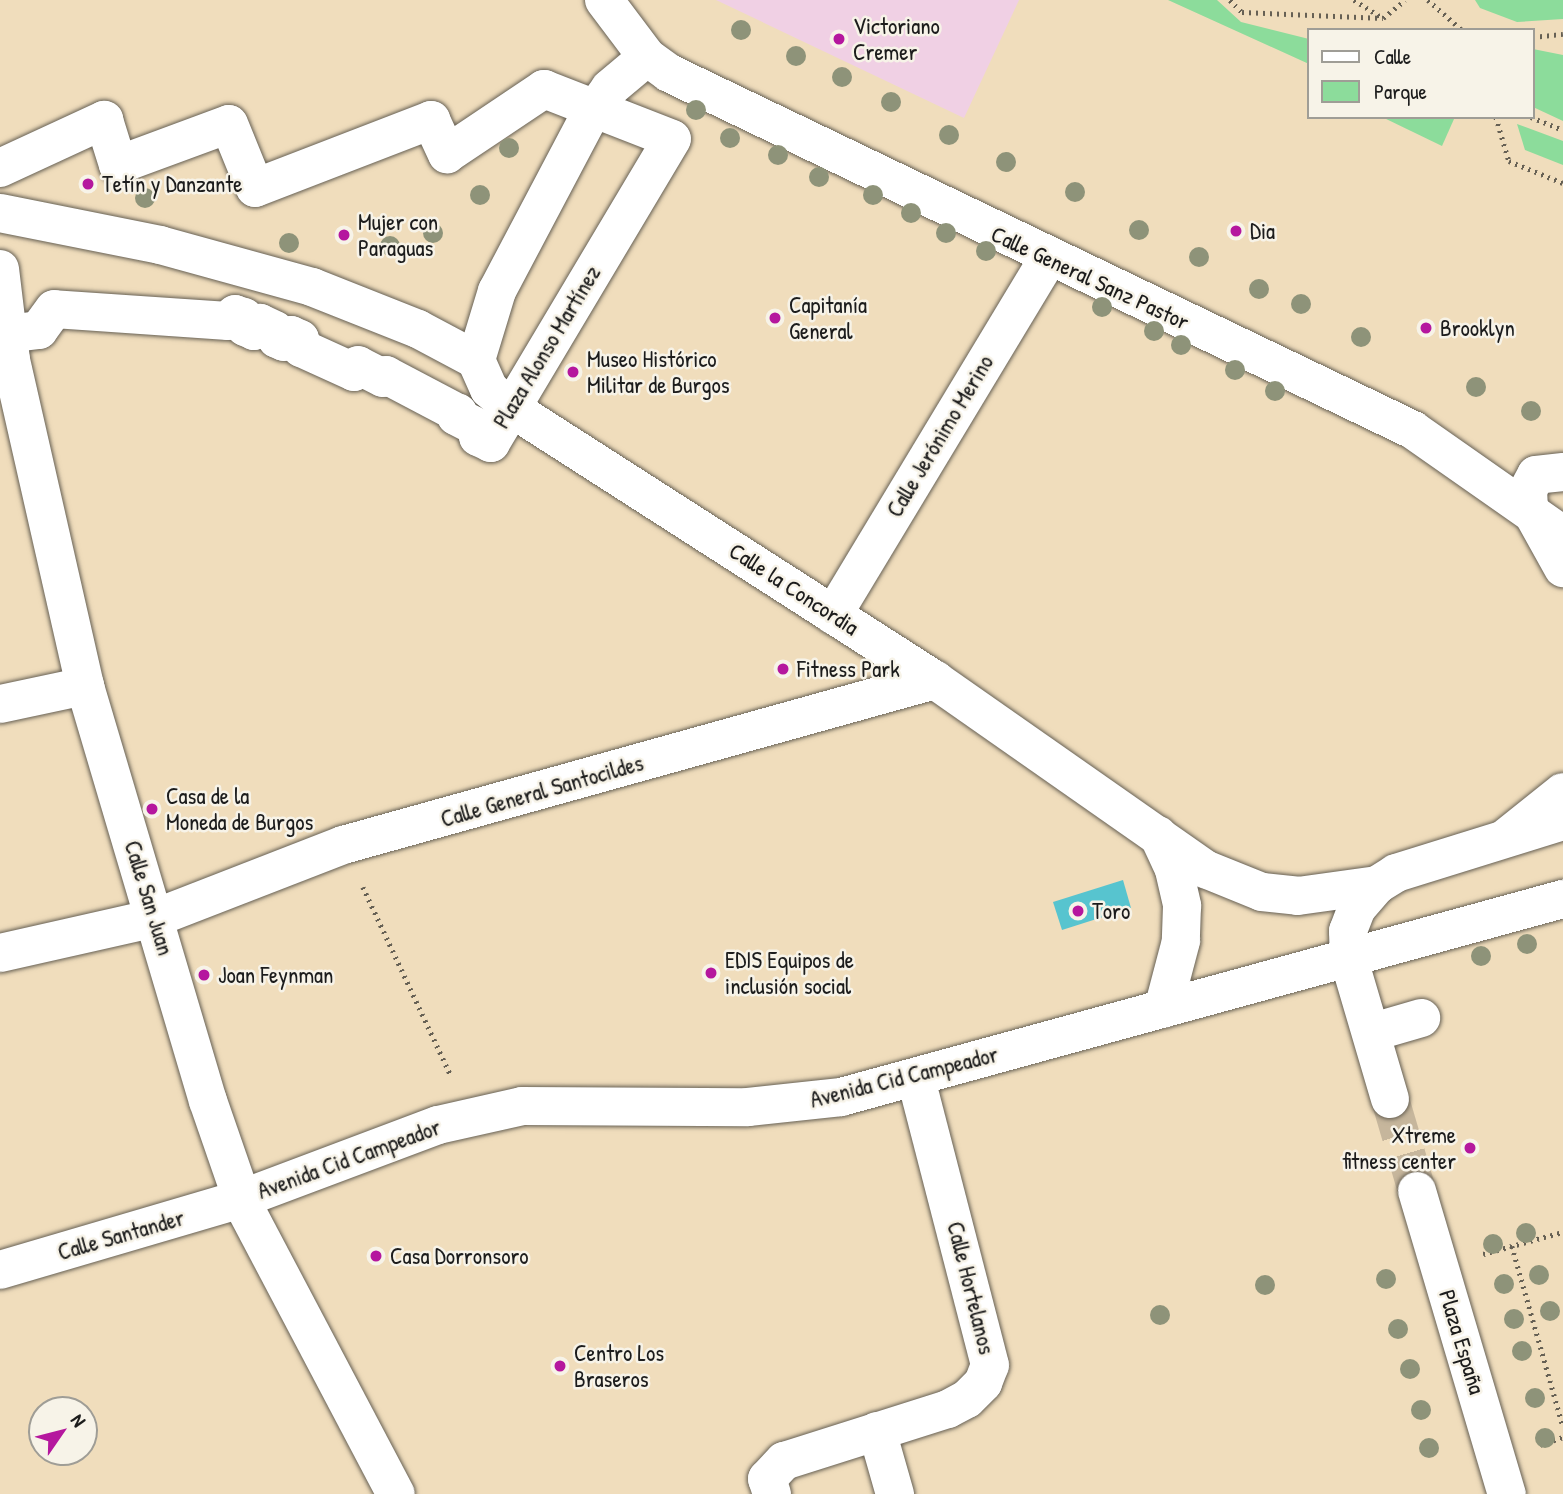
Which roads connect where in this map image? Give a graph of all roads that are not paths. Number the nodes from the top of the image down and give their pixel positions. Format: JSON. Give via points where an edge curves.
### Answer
{"nodes":[{"id":1,"x":604,"y":0,"type":"edge"},
{"id":2,"x":647,"y":57,"type":"junction"},
{"id":3,"x":595,"y":108,"type":"junction"},
{"id":4,"x":0,"y":168,"type":"edge"},
{"id":5,"x":0,"y":213,"type":"edge"},
{"id":6,"x":1048,"y":258,"type":"junction"},
{"id":7,"x":0,"y":269,"type":"edge"},
{"id":8,"x":5,"y":347,"type":"edge"},
{"id":9,"x":476,"y":360,"type":"junction"},
{"id":10,"x":511,"y":408,"type":"junction"},
{"id":11,"x":1563,"y":472,"type":"edge"},
{"id":12,"x":1529,"y":507,"type":"junction"},
{"id":13,"x":1563,"y":535,"type":"edge"},
{"id":14,"x":1563,"y":568,"type":"edge"},
{"id":15,"x":834,"y":615,"type":"junction"},
{"id":16,"x":935,"y":680,"type":"junction"},
{"id":17,"x":85,"y":686,"type":"junction"},
{"id":18,"x":0,"y":704,"type":"edge"},
{"id":19,"x":1563,"y":792,"type":"edge"},
{"id":20,"x":1563,"y":821,"type":"edge"},
{"id":21,"x":1157,"y":833,"type":"junction"},
{"id":22,"x":1504,"y":839,"type":"junction"},
{"id":23,"x":1377,"y":885,"type":"junction"},
{"id":24,"x":1563,"y":898,"type":"edge"},
{"id":25,"x":155,"y":918,"type":"junction"},
{"id":26,"x":0,"y":953,"type":"edge"},
{"id":27,"x":1349,"y":960,"type":"junction"},
{"id":28,"x":1163,"y":1009,"type":"junction"},
{"id":29,"x":1421,"y":1018,"type":"dead end"},
{"id":30,"x":1380,"y":1030,"type":"dead end"},
{"id":31,"x":916,"y":1078,"type":"junction"},
{"id":32,"x":1390,"y":1099,"type":"tunnel mouth"},
{"id":33,"x":1417,"y":1191,"type":"tunnel mouth"},
{"id":34,"x":241,"y":1199,"type":"junction"},
{"id":35,"x":0,"y":1270,"type":"edge"},
{"id":36,"x":877,"y":1431,"type":"junction"},
{"id":37,"x":396,"y":1494,"type":"edge"},
{"id":38,"x":772,"y":1494,"type":"edge"},
{"id":39,"x":895,"y":1494,"type":"edge"},
{"id":40,"x":1507,"y":1494,"type":"edge"}],
"edges":[{"from":1,"to":2,"type":"street"},
{"from":2,"to":3,"type":"street"},
{"from":2,"to":6,"type":"street","name":"Calle General Sanz Pastor","via":[[717,99]]},
{"from":3,"to":4,"type":"street","name":"Plaza Alonso Martínez","via":[[544,89],[447,154],[431,120],[254,188],[229,124],[118,165],[104,120]]},
{"from":3,"to":9,"type":"street","via":[[497,291]]},
{"from":3,"to":10,"type":"street","name":"Plaza Alonso Martínez","via":[[672,139]]},
{"from":5,"to":9,"type":"street","via":[[160,244],[312,287],[418,329]]},
{"from":6,"to":12,"type":"street","name":"Calle General Sanz Pastor","via":[[1413,430]]},
{"from":6,"to":15,"type":"street","name":"Calle Jerónimo Merino"},
{"from":7,"to":8,"type":"street","name":"Calle San Juan"},
{"from":8,"to":10,"type":"street","name":"Plaza Alonso Martínez","via":[[39,330],[54,309],[228,321],[234,313],[244,317],[245,327],[254,331],[260,323],[275,330],[276,339],[284,342],[291,335],[300,339],[301,348],[355,372],[358,365],[383,378],[386,375],[458,413],[456,416],[483,430],[478,437],[491,443]]},
{"from":8,"to":17,"type":"street","name":"Calle San Juan"},
{"from":9,"to":10,"type":"street","name":"Calle la Concordia","via":[[489,390]]},
{"from":10,"to":15,"type":"street","name":"Calle la Concordia"},
{"from":11,"to":12,"type":"street","via":[[1536,475],[1528,489]]},
{"from":12,"to":13,"type":"street","name":"Calle General Sanz Pastor"},
{"from":12,"to":14,"type":"street","name":"Calle General Sanz Pastor"},
{"from":15,"to":16,"type":"street","name":"Calle la Concordia"},
{"from":16,"to":21,"type":"street","name":"Calle la Concordia"},
{"from":16,"to":25,"type":"street","name":"Calle General Santocildes","via":[[343,845]]},
{"from":17,"to":18,"type":"street"},
{"from":17,"to":25,"type":"street","name":"Calle San Juan"},
{"from":19,"to":22,"type":"street"},
{"from":20,"to":22,"type":"street"},
{"from":21,"to":23,"type":"street","name":"Calle la Concordia","via":[[1205,869],[1262,892],[1298,896]]},
{"from":21,"to":28,"type":"street","via":[[1174,870],[1182,906],[1181,941]]},
{"from":22,"to":23,"type":"street","via":[[1427,862]]},
{"from":23,"to":27,"type":"street","via":[[1357,908],[1349,932]]},
{"from":24,"to":27,"type":"street","name":"Avenida Cid Campeador"},
{"from":25,"to":26,"type":"street","name":"Calle General Santocildes"},
{"from":25,"to":34,"type":"street","name":"Calle San Juan"},
{"from":27,"to":28,"type":"street","name":"Avenida Cid Campeador"},
{"from":27,"to":32,"type":"street"},
{"from":28,"to":31,"type":"street","name":"Avenida Cid Campeador"},
{"from":29,"to":30,"type":"street"},
{"from":31,"to":34,"type":"street","name":"Avenida Cid Campeador","via":[[800,1103],[522,1105],[438,1125]]},
{"from":31,"to":36,"type":"street","name":"Calle Hortelanos","via":[[990,1366],[983,1383],[967,1399]]},
{"from":33,"to":40,"type":"street","name":"Plaza España"},
{"from":34,"to":35,"type":"street","name":"Calle Santander"},
{"from":34,"to":37,"type":"street","name":"Calle San Juan"},
{"from":36,"to":38,"type":"street","name":"Calle Hortelanos","via":[[784,1461],[767,1479]]},
{"from":36,"to":39,"type":"street"}]}
